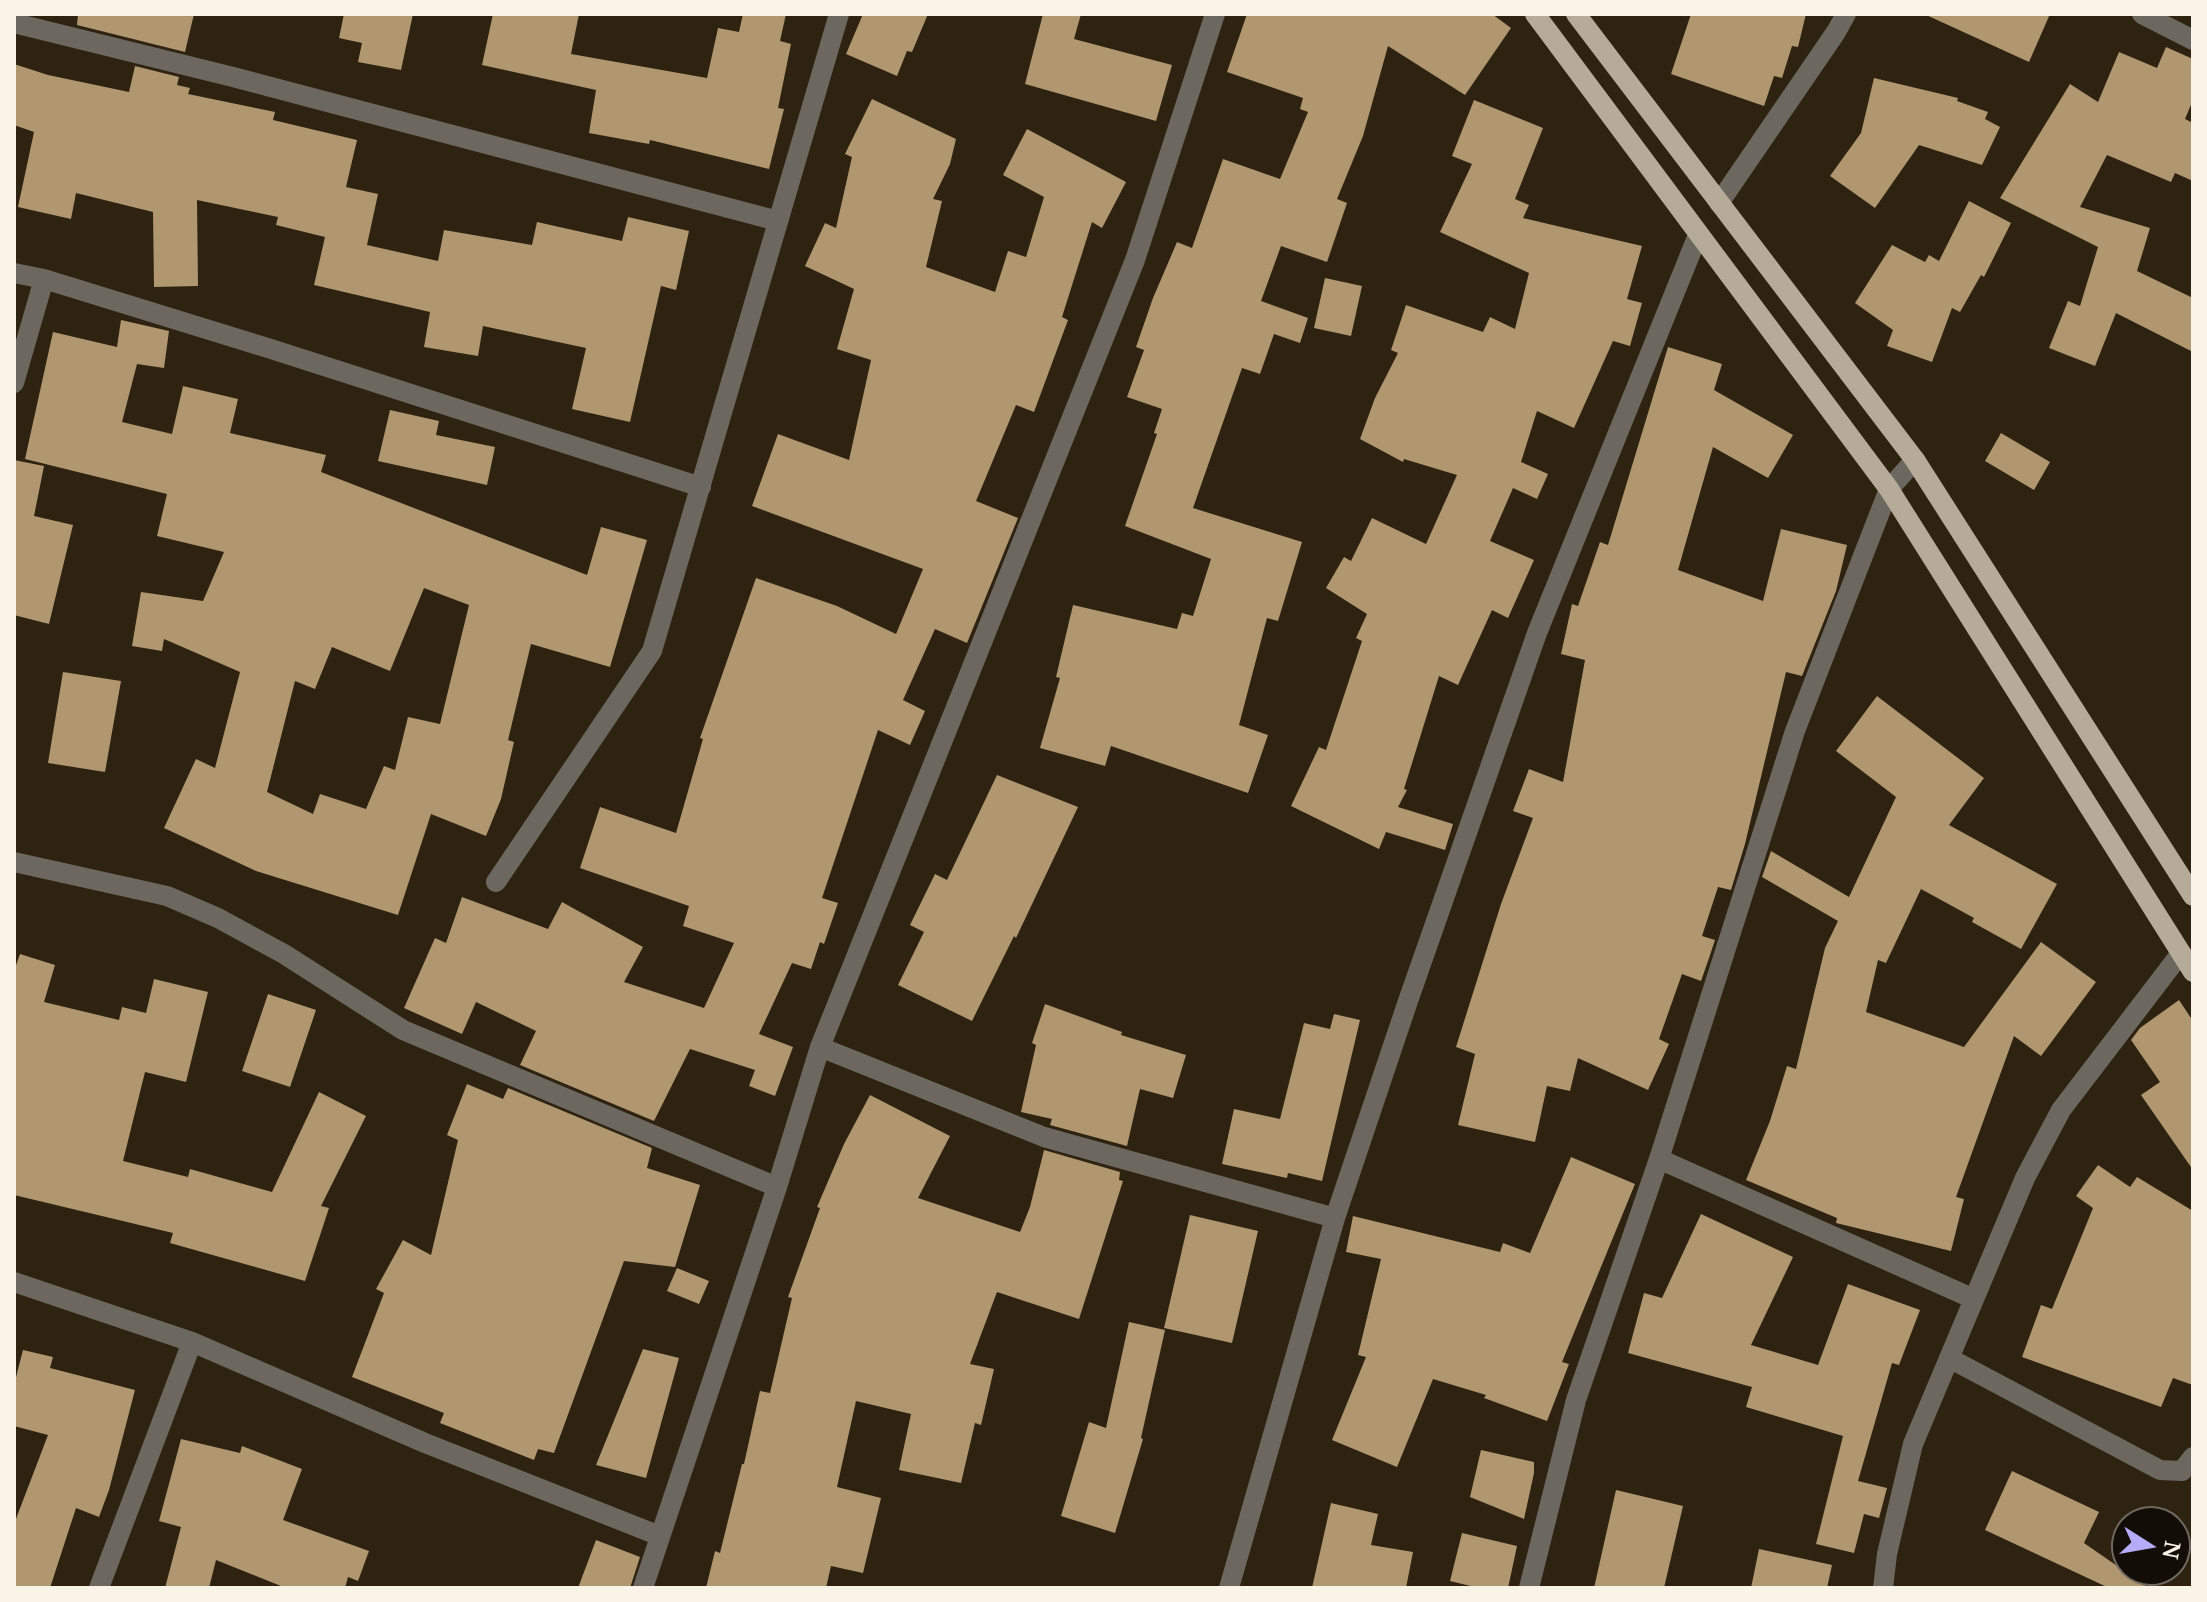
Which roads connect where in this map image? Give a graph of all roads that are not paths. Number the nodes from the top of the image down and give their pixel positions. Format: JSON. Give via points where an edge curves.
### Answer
{"nodes":[{"id":1,"x":839,"y":14,"type":"edge"},
{"id":2,"x":1215,"y":14,"type":"edge"},
{"id":3,"x":1535,"y":14,"type":"edge"},
{"id":4,"x":1576,"y":14,"type":"edge"},
{"id":5,"x":1846,"y":14,"type":"edge"},
{"id":6,"x":2142,"y":14,"type":"edge"},
{"id":7,"x":14,"y":23,"type":"edge"},
{"id":8,"x":2193,"y":40,"type":"edge"},
{"id":9,"x":1719,"y":203,"type":"junction"},
{"id":10,"x":778,"y":221,"type":"junction"},
{"id":11,"x":1698,"y":235,"type":"junction"},
{"id":12,"x":14,"y":273,"type":"edge"},
{"id":13,"x":44,"y":279,"type":"junction"},
{"id":14,"x":14,"y":383,"type":"edge"},
{"id":15,"x":1915,"y":460,"type":"junction"},
{"id":16,"x":701,"y":487,"type":"junction"},
{"id":17,"x":1889,"y":489,"type":"junction"},
{"id":18,"x":14,"y":862,"type":"edge"},
{"id":19,"x":496,"y":882,"type":"dead end"},
{"id":20,"x":2193,"y":896,"type":"edge"},
{"id":21,"x":2181,"y":953,"type":"junction"},
{"id":22,"x":2193,"y":972,"type":"edge"},
{"id":23,"x":820,"y":1047,"type":"junction"},
{"id":24,"x":1659,"y":1159,"type":"junction"},
{"id":25,"x":777,"y":1187,"type":"junction"},
{"id":26,"x":1335,"y":1218,"type":"junction"},
{"id":27,"x":14,"y":1282,"type":"edge"},
{"id":28,"x":1974,"y":1299,"type":"junction"},
{"id":29,"x":192,"y":1342,"type":"junction"},
{"id":30,"x":1949,"y":1358,"type":"junction"},
{"id":31,"x":2193,"y":1457,"type":"edge"},
{"id":32,"x":660,"y":1536,"type":"junction"},
{"id":33,"x":99,"y":1588,"type":"edge"},
{"id":34,"x":643,"y":1588,"type":"edge"},
{"id":35,"x":1229,"y":1588,"type":"edge"},
{"id":36,"x":1529,"y":1588,"type":"edge"},
{"id":37,"x":1883,"y":1588,"type":"edge"}],
"edges":[{"from":1,"to":10,"type":"street"},
{"from":2,"to":23,"type":"street","via":[[1135,260]]},
{"from":3,"to":11,"type":"main road"},
{"from":4,"to":9,"type":"main road"},
{"from":5,"to":9,"type":"street"},
{"from":6,"to":8,"type":"street"},
{"from":7,"to":10,"type":"street"},
{"from":9,"to":15,"type":"main road"},
{"from":10,"to":16,"type":"street"},
{"from":11,"to":17,"type":"main road"},
{"from":11,"to":26,"type":"street","via":[[1537,633]]},
{"from":12,"to":13,"type":"street"},
{"from":13,"to":14,"type":"street"},
{"from":13,"to":16,"type":"street"},
{"from":15,"to":17,"type":"street"},
{"from":15,"to":20,"type":"main road"},
{"from":16,"to":19,"type":"street","via":[[652,651]]},
{"from":17,"to":21,"type":"main road"},
{"from":17,"to":24,"type":"street","via":[[1795,731]]},
{"from":18,"to":25,"type":"street","via":[[167,896],[284,954],[403,1030]]},
{"from":21,"to":22,"type":"main road"},
{"from":21,"to":28,"type":"street","via":[[2061,1110],[2025,1178]]},
{"from":23,"to":25,"type":"street"},
{"from":23,"to":26,"type":"street","via":[[1044,1137]]},
{"from":24,"to":28,"type":"street"},
{"from":24,"to":36,"type":"street","via":[[1576,1400]]},
{"from":25,"to":32,"type":"street"},
{"from":26,"to":35,"type":"street"},
{"from":27,"to":29,"type":"street"},
{"from":28,"to":30,"type":"street"},
{"from":29,"to":32,"type":"street","via":[[425,1443]]},
{"from":29,"to":33,"type":"street"},
{"from":30,"to":31,"type":"street","via":[[2160,1470],[2182,1471]]},
{"from":30,"to":37,"type":"street","via":[[1913,1444]]},
{"from":32,"to":34,"type":"street"}]}
